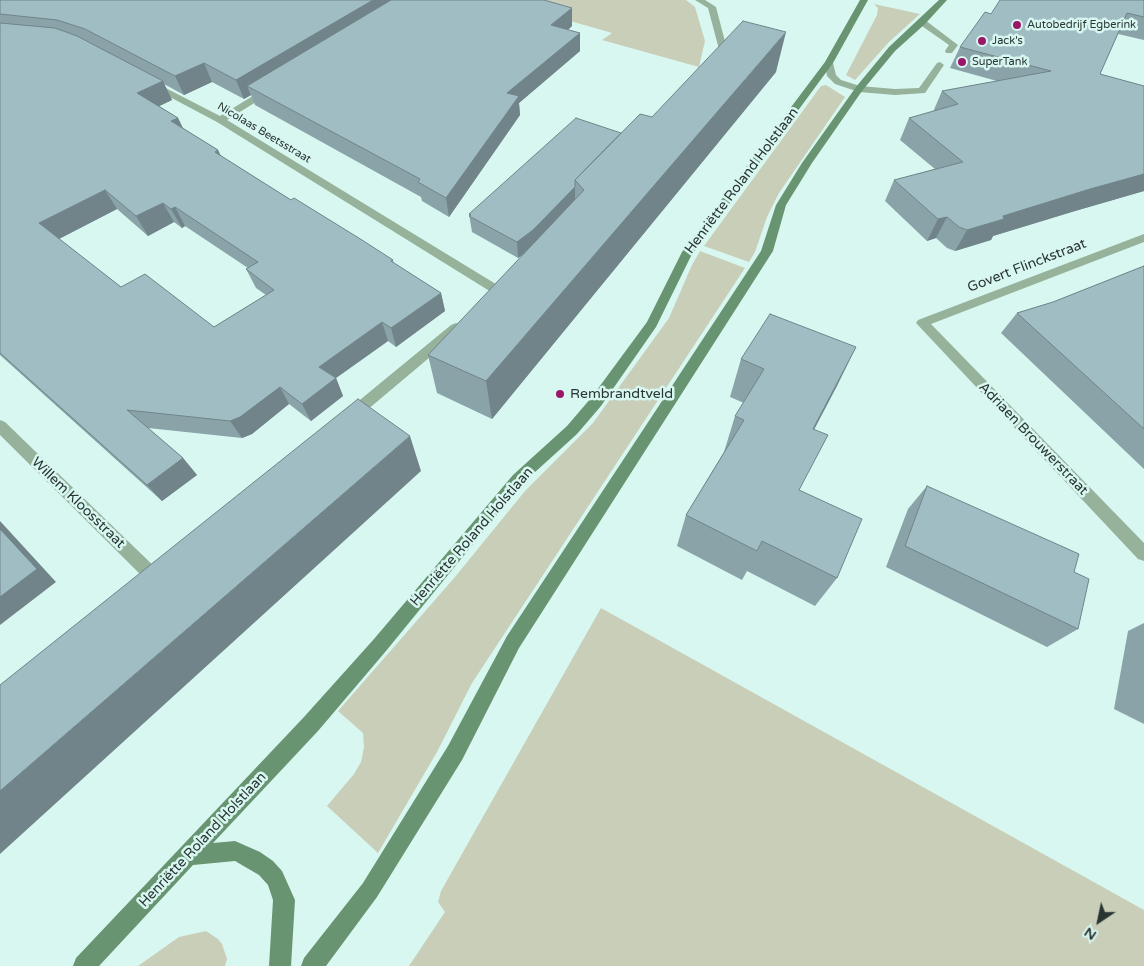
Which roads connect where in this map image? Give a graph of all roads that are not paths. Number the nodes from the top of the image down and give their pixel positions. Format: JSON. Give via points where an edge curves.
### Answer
{"nodes":[{"id":1,"x":699,"y":0,"type":"edge"},
{"id":2,"x":864,"y":0,"type":"edge"},
{"id":3,"x":920,"y":0,"type":"edge"},
{"id":4,"x":926,"y":0,"type":"edge"},
{"id":5,"x":943,"y":0,"type":"edge"},
{"id":6,"x":922,"y":22,"type":"junction"},
{"id":7,"x":949,"y":51,"type":"dead end"},
{"id":8,"x":829,"y":64,"type":"junction"},
{"id":9,"x":940,"y":65,"type":"dead end"},
{"id":10,"x":710,"y":70,"type":"edge"},
{"id":11,"x":142,"y":79,"type":"edge"},
{"id":12,"x":278,"y":84,"type":"edge"},
{"id":13,"x":859,"y":89,"type":"junction"},
{"id":14,"x":220,"y":120,"type":"junction"},
{"id":15,"x":1144,"y":238,"type":"edge"},
{"id":16,"x":500,"y":291,"type":"edge"},
{"id":17,"x":470,"y":317,"type":"edge"},
{"id":18,"x":922,"y":323,"type":"joint"},
{"id":19,"x":338,"y":425,"type":"edge"},
{"id":20,"x":0,"y":426,"type":"edge"},
{"id":21,"x":1144,"y":554,"type":"edge"},
{"id":22,"x":156,"y":579,"type":"edge"},
{"id":23,"x":189,"y":855,"type":"junction"},
{"id":24,"x":84,"y":966,"type":"edge"},
{"id":25,"x":280,"y":966,"type":"edge"},
{"id":26,"x":312,"y":966,"type":"edge"}],
"edges":[{"from":1,"to":10,"type":"street","via":[[712,6],[723,45],[724,53]]},
{"from":2,"to":8,"type":"main road","name":"Henriëtte Roland Holstlaan"},
{"from":3,"to":4,"type":"main road"},
{"from":5,"to":6,"type":"main road"},
{"from":6,"to":7,"type":"street","via":[[954,44]]},
{"from":6,"to":13,"type":"main road","via":[[892,49]]},
{"from":8,"to":13,"type":"street","via":[[835,80]]},
{"from":8,"to":23,"type":"main road","name":"Henriëtte Roland Holstlaan","via":[[686,255],[652,324],[596,402],[572,430],[518,479],[323,709]]},
{"from":9,"to":13,"type":"street","via":[[922,91],[874,92]]},
{"from":11,"to":14,"type":"street","name":"Nicolaas Beetsstraat"},
{"from":12,"to":14,"type":"street"},
{"from":13,"to":26,"type":"main road","via":[[781,205],[767,251],[513,642],[455,753],[416,817],[370,890]]},
{"from":14,"to":16,"type":"street","name":"Nicolaas Beetsstraat"},
{"from":15,"to":18,"type":"street","name":"Govert Flinckstraat"},
{"from":17,"to":19,"type":"street"},
{"from":18,"to":21,"type":"street","name":"Adriaen Brouwerstraat"},
{"from":20,"to":22,"type":"street","name":"Willem Kloosstraat"},
{"from":23,"to":24,"type":"main road","name":"Henriëtte Roland Holstlaan"},
{"from":23,"to":25,"type":"main road","via":[[235,851],[253,859],[275,878],[284,900]]}]}
